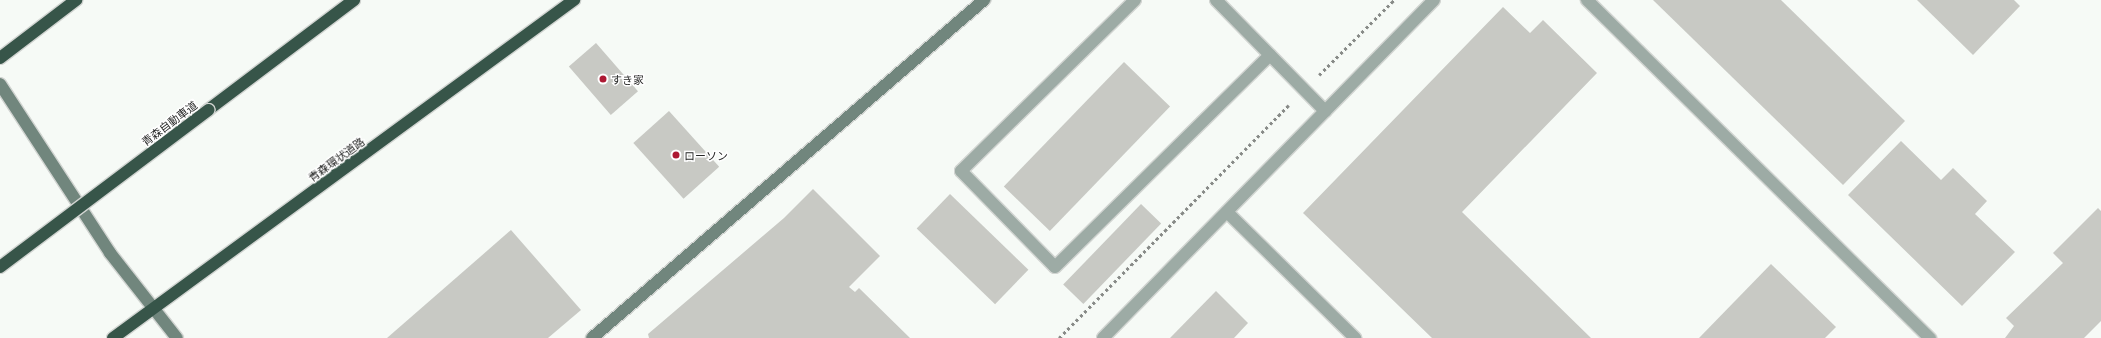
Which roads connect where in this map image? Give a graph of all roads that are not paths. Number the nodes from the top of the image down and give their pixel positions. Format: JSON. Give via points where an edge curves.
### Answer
{"nodes":[{"id":1,"x":76,"y":0,"type":"edge"},
{"id":2,"x":354,"y":0,"type":"edge"},
{"id":3,"x":574,"y":0,"type":"edge"},
{"id":4,"x":984,"y":0,"type":"edge"},
{"id":5,"x":1135,"y":0,"type":"edge"},
{"id":6,"x":1216,"y":0,"type":"edge"},
{"id":7,"x":1434,"y":0,"type":"edge"},
{"id":8,"x":1587,"y":0,"type":"edge"},
{"id":9,"x":1270,"y":55,"type":"junction"},
{"id":10,"x":0,"y":58,"type":"edge"},
{"id":11,"x":0,"y":84,"type":"edge"},
{"id":12,"x":1325,"y":111,"type":"junction"},
{"id":13,"x":1227,"y":212,"type":"junction"},
{"id":14,"x":0,"y":267,"type":"edge"},
{"id":15,"x":151,"y":308,"type":"junction"},
{"id":16,"x":112,"y":338,"type":"edge"},
{"id":17,"x":177,"y":338,"type":"edge"},
{"id":18,"x":592,"y":338,"type":"edge"},
{"id":19,"x":1103,"y":338,"type":"edge"},
{"id":20,"x":1355,"y":338,"type":"edge"},
{"id":21,"x":1930,"y":338,"type":"edge"}],
"edges":[{"from":1,"to":10,"type":"highway"},
{"from":2,"to":14,"type":"highway","name":"青森自動車道","bridge":true},
{"from":3,"to":15,"type":"highway","name":"青森環状道路","via":[[464,83]]},
{"from":4,"to":18,"type":"street"},
{"from":5,"to":9,"type":"street","via":[[961,171],[1055,267]]},
{"from":6,"to":9,"type":"street"},
{"from":7,"to":12,"type":"street"},
{"from":8,"to":21,"type":"street"},
{"from":9,"to":12,"type":"street"},
{"from":11,"to":15,"type":"street","via":[[110,253]]},
{"from":12,"to":13,"type":"street"},
{"from":13,"to":19,"type":"street"},
{"from":13,"to":20,"type":"street"},
{"from":15,"to":16,"type":"highway","name":"青森環状道路"},
{"from":15,"to":17,"type":"street"}]}
